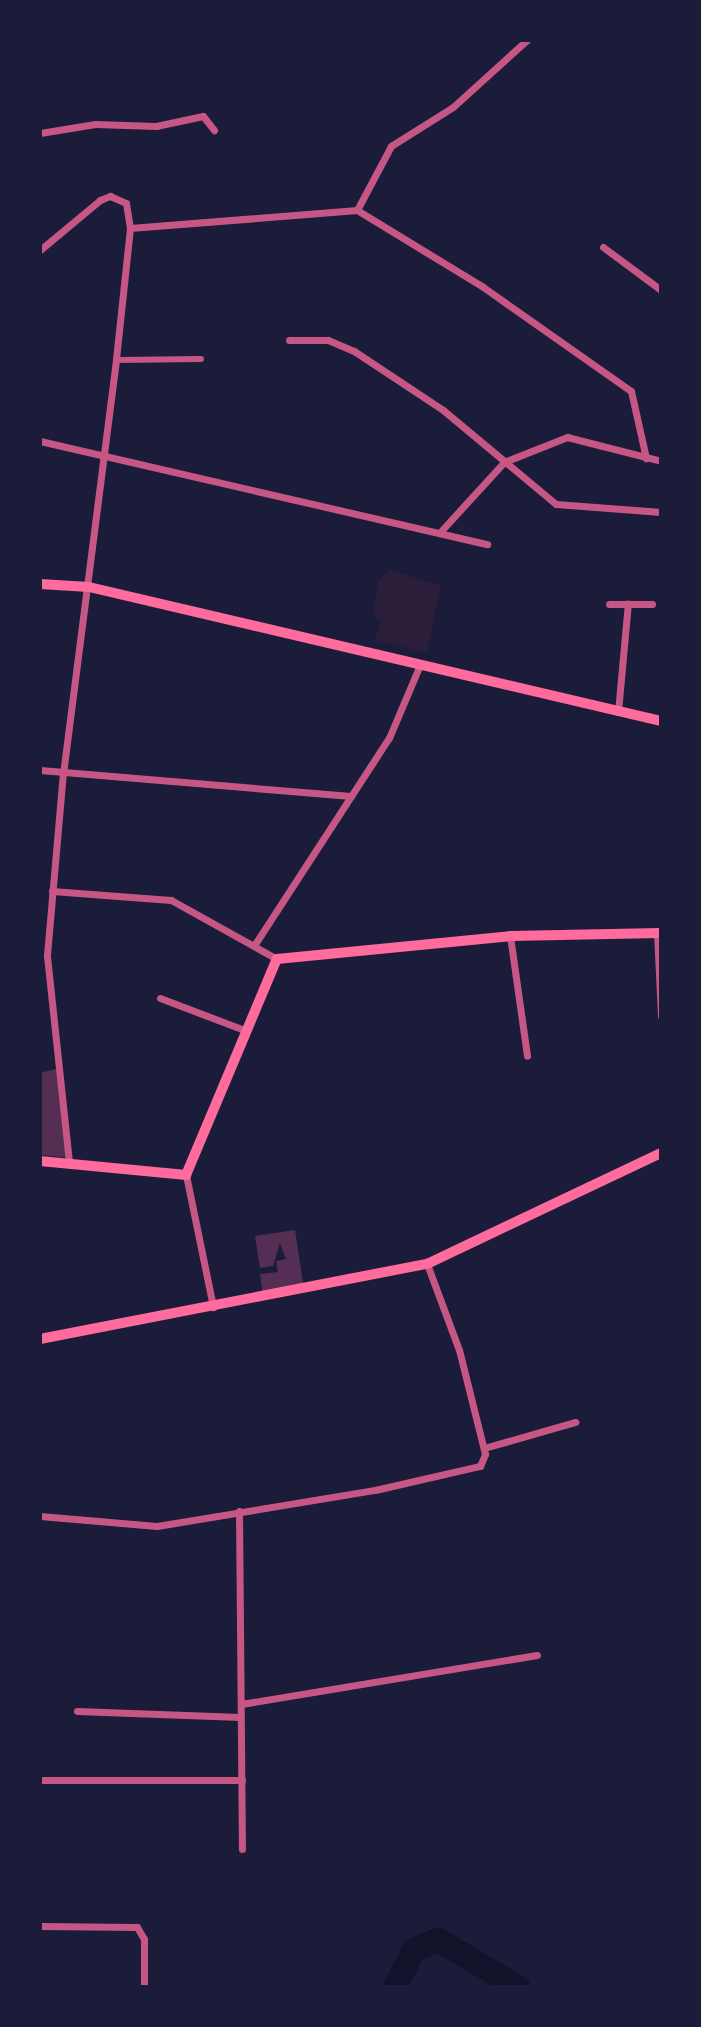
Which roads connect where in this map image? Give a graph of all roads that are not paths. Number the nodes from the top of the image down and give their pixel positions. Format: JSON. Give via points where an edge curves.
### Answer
{"nodes":[{"id":1,"x":527,"y":40,"type":"edge"},
{"id":2,"x":214,"y":130,"type":"dead end"},
{"id":3,"x":40,"y":133,"type":"edge"},
{"id":4,"x":357,"y":210,"type":"junction"},
{"id":5,"x":130,"y":228,"type":"junction"},
{"id":6,"x":603,"y":247,"type":"dead end"},
{"id":7,"x":40,"y":250,"type":"edge"},
{"id":8,"x":661,"y":290,"type":"edge"},
{"id":9,"x":289,"y":340,"type":"dead end"},
{"id":10,"x":201,"y":359,"type":"dead end"},
{"id":11,"x":116,"y":360,"type":"junction"},
{"id":12,"x":40,"y":441,"type":"edge"},
{"id":13,"x":102,"y":454,"type":"junction"},
{"id":14,"x":646,"y":458,"type":"junction"},
{"id":15,"x":661,"y":461,"type":"edge"},
{"id":16,"x":504,"y":462,"type":"junction"},
{"id":17,"x":661,"y":512,"type":"edge"},
{"id":18,"x":442,"y":530,"type":"junction"},
{"id":19,"x":487,"y":544,"type":"dead end"},
{"id":20,"x":40,"y":584,"type":"edge"},
{"id":21,"x":89,"y":587,"type":"junction"},
{"id":22,"x":628,"y":603,"type":"junction"},
{"id":23,"x":609,"y":604,"type":"dead end"},
{"id":24,"x":652,"y":604,"type":"dead end"},
{"id":25,"x":419,"y":667,"type":"junction"},
{"id":26,"x":618,"y":712,"type":"junction"},
{"id":27,"x":661,"y":721,"type":"edge"},
{"id":28,"x":40,"y":770,"type":"edge"},
{"id":29,"x":63,"y":772,"type":"junction"},
{"id":30,"x":351,"y":796,"type":"junction"},
{"id":31,"x":52,"y":891,"type":"junction"},
{"id":32,"x":659,"y":933,"type":"edge"},
{"id":33,"x":510,"y":936,"type":"junction"},
{"id":34,"x":255,"y":944,"type":"junction"},
{"id":35,"x":277,"y":959,"type":"junction"},
{"id":36,"x":160,"y":998,"type":"dead end"},
{"id":37,"x":661,"y":1016,"type":"edge"},
{"id":38,"x":247,"y":1031,"type":"junction"},
{"id":39,"x":527,"y":1056,"type":"dead end"},
{"id":40,"x":661,"y":1153,"type":"edge"},
{"id":41,"x":40,"y":1161,"type":"edge"},
{"id":42,"x":69,"y":1163,"type":"junction"},
{"id":43,"x":186,"y":1175,"type":"junction"},
{"id":44,"x":427,"y":1264,"type":"junction"},
{"id":45,"x":213,"y":1307,"type":"junction"},
{"id":46,"x":40,"y":1339,"type":"edge"},
{"id":47,"x":575,"y":1422,"type":"dead end"},
{"id":48,"x":484,"y":1448,"type":"junction"},
{"id":49,"x":239,"y":1511,"type":"junction"},
{"id":50,"x":40,"y":1516,"type":"edge"},
{"id":51,"x":537,"y":1655,"type":"dead end"},
{"id":52,"x":241,"y":1704,"type":"junction"},
{"id":53,"x":77,"y":1712,"type":"dead end"},
{"id":54,"x":240,"y":1717,"type":"junction"},
{"id":55,"x":42,"y":1780,"type":"edge"},
{"id":56,"x":242,"y":1780,"type":"junction"},
{"id":57,"x":242,"y":1849,"type":"dead end"},
{"id":58,"x":40,"y":1926,"type":"edge"},
{"id":59,"x":145,"y":1987,"type":"edge"}],
"edges":[{"from":1,"to":4,"type":"street","via":[[453,107],[391,146]]},
{"from":2,"to":3,"type":"street","via":[[203,116],[156,126],[95,124]]},
{"from":4,"to":5,"type":"street"},
{"from":4,"to":14,"type":"street","via":[[483,287],[631,391]]},
{"from":5,"to":7,"type":"street","via":[[126,203],[110,196]]},
{"from":5,"to":11,"type":"street"},
{"from":6,"to":8,"type":"street"},
{"from":9,"to":16,"type":"street","via":[[328,340],[354,351],[443,410]]},
{"from":10,"to":11,"type":"street"},
{"from":11,"to":13,"type":"street"},
{"from":12,"to":13,"type":"street"},
{"from":13,"to":18,"type":"street"},
{"from":13,"to":21,"type":"street"},
{"from":14,"to":15,"type":"street"},
{"from":14,"to":16,"type":"street","via":[[566,437]]},
{"from":16,"to":17,"type":"street","via":[[556,503]]},
{"from":16,"to":18,"type":"street"},
{"from":18,"to":19,"type":"street"},
{"from":20,"to":21,"type":"main road"},
{"from":21,"to":25,"type":"main road"},
{"from":21,"to":29,"type":"street"},
{"from":22,"to":23,"type":"street"},
{"from":22,"to":24,"type":"street"},
{"from":22,"to":26,"type":"street"},
{"from":25,"to":26,"type":"main road"},
{"from":25,"to":30,"type":"street","via":[[388,738]]},
{"from":26,"to":27,"type":"main road"},
{"from":28,"to":29,"type":"street"},
{"from":29,"to":30,"type":"street"},
{"from":29,"to":31,"type":"street"},
{"from":30,"to":34,"type":"street"},
{"from":31,"to":34,"type":"street","via":[[171,900]]},
{"from":31,"to":42,"type":"street","via":[[48,1016]]},
{"from":32,"to":33,"type":"main road"},
{"from":32,"to":37,"type":"street"},
{"from":33,"to":35,"type":"main road"},
{"from":33,"to":39,"type":"street"},
{"from":34,"to":35,"type":"street"},
{"from":35,"to":38,"type":"main road"},
{"from":36,"to":38,"type":"street"},
{"from":38,"to":43,"type":"main road"},
{"from":40,"to":44,"type":"main road"},
{"from":41,"to":42,"type":"main road"},
{"from":42,"to":43,"type":"main road"},
{"from":43,"to":45,"type":"street"},
{"from":44,"to":45,"type":"main road"},
{"from":44,"to":48,"type":"street","via":[[459,1350]]},
{"from":45,"to":46,"type":"main road"},
{"from":47,"to":48,"type":"street"},
{"from":48,"to":49,"type":"street","via":[[480,1465],[375,1490]]},
{"from":49,"to":50,"type":"street","via":[[157,1526]]},
{"from":49,"to":52,"type":"street"},
{"from":51,"to":52,"type":"street"},
{"from":52,"to":54,"type":"street"},
{"from":53,"to":54,"type":"street"},
{"from":54,"to":56,"type":"street"},
{"from":55,"to":56,"type":"street"},
{"from":56,"to":57,"type":"street"},
{"from":58,"to":59,"type":"street","via":[[137,1927]]}]}
